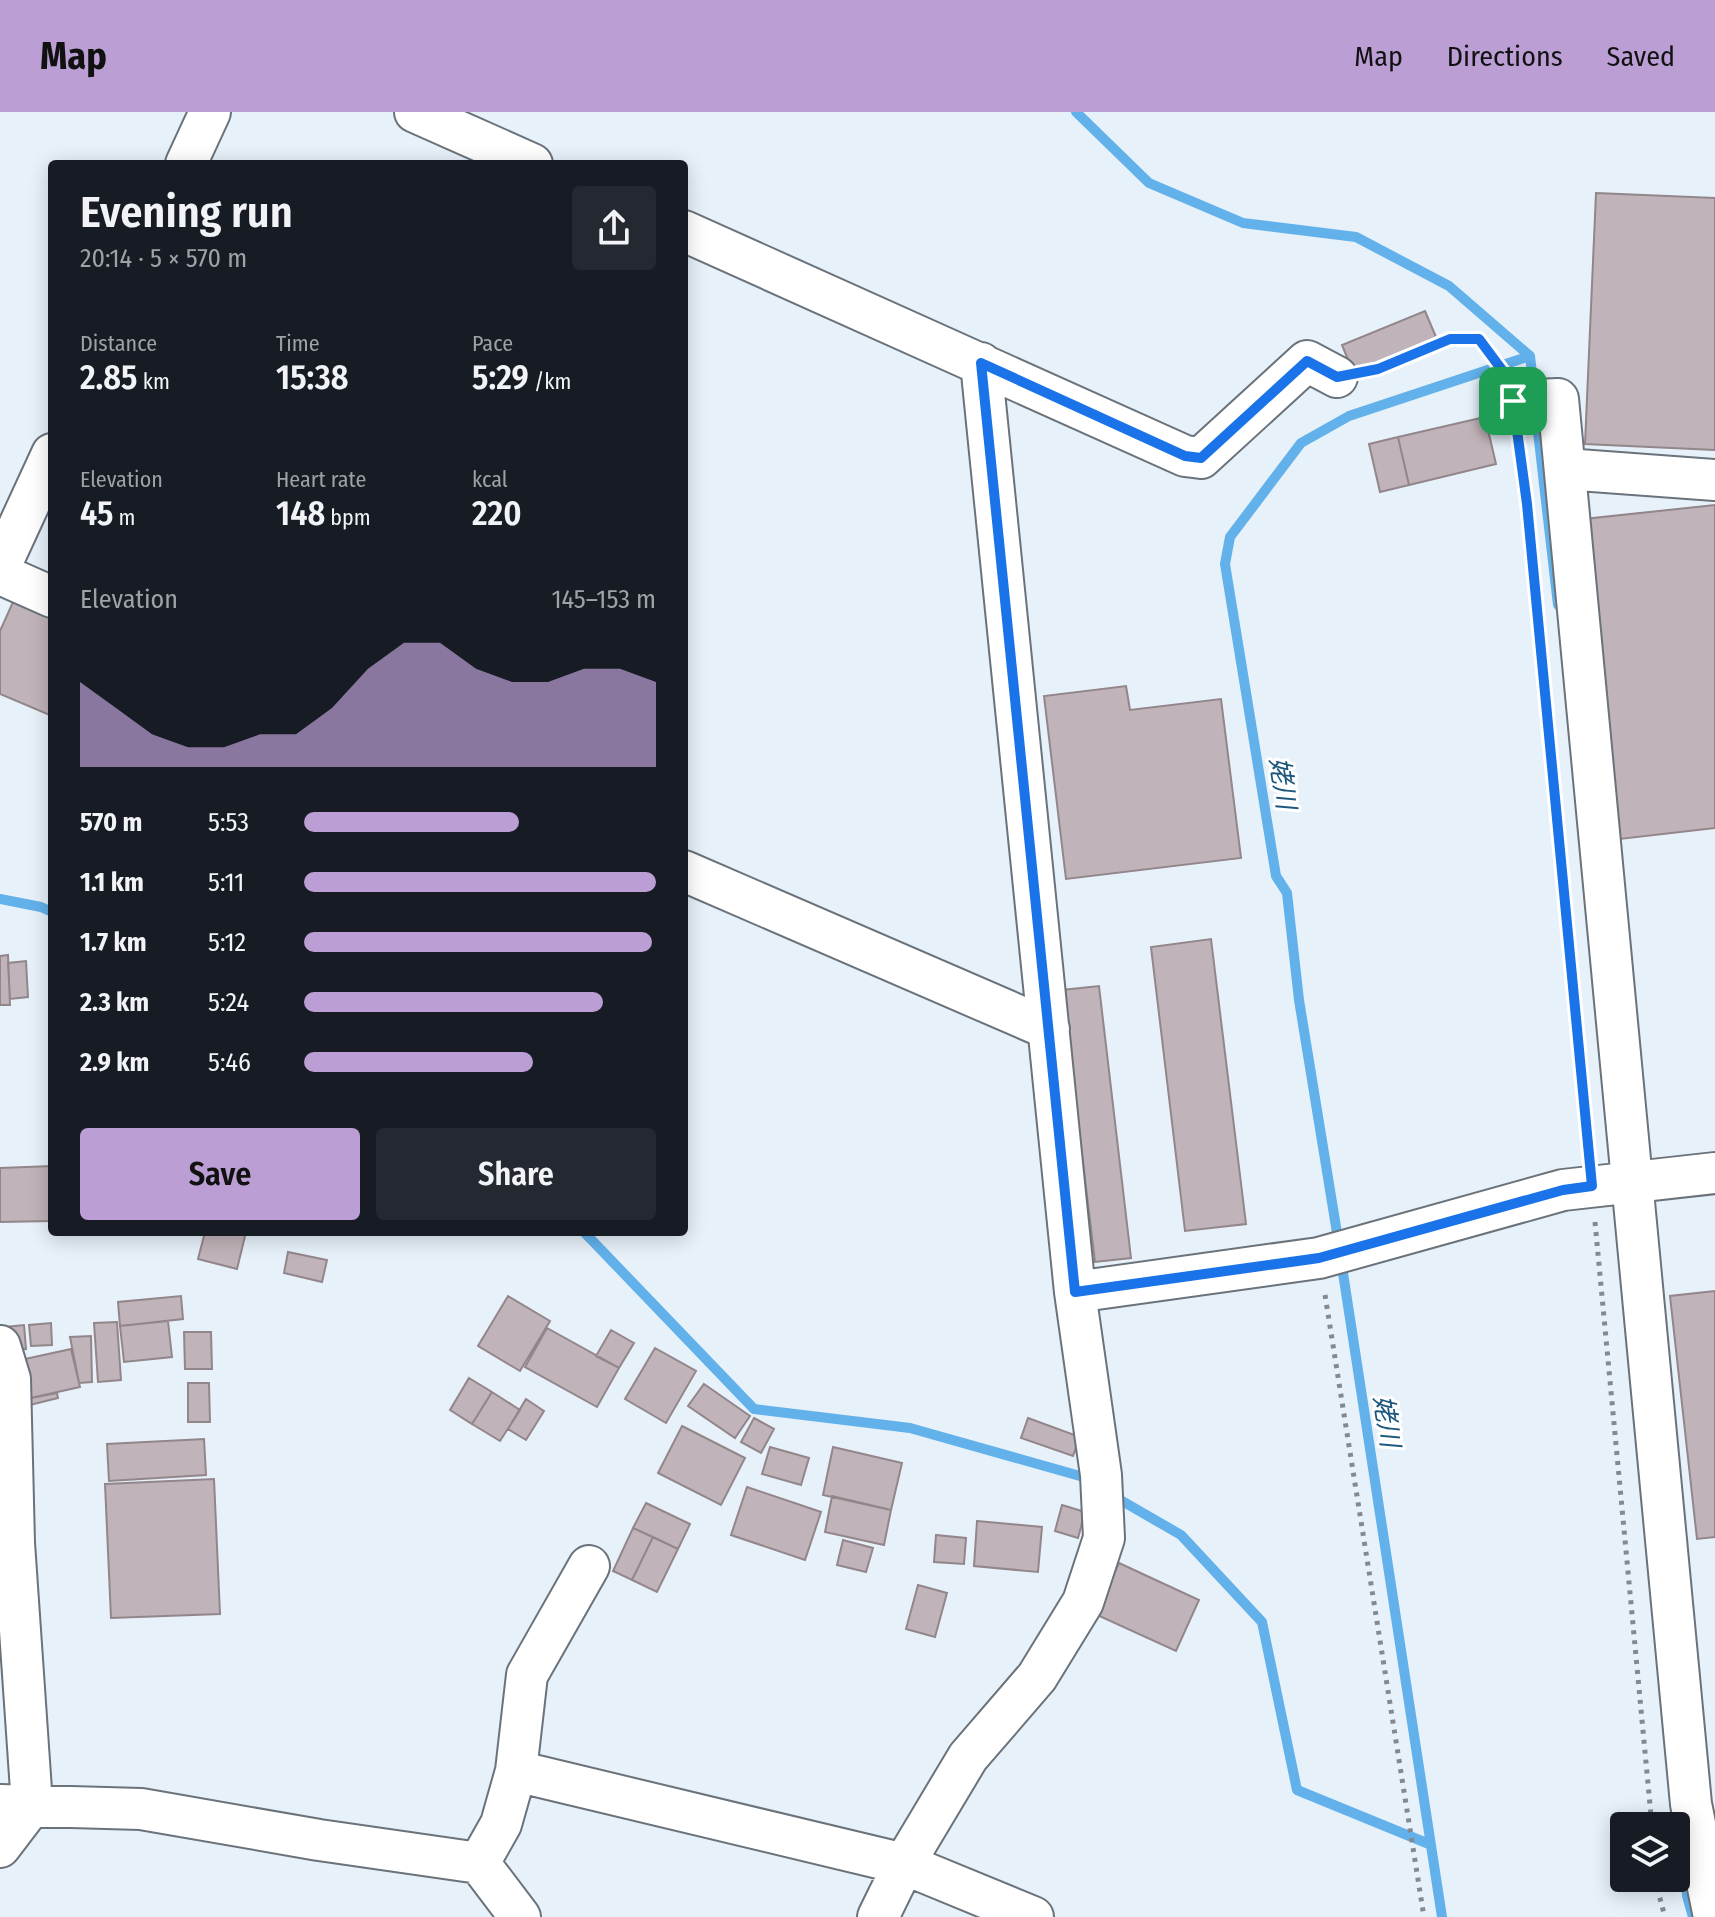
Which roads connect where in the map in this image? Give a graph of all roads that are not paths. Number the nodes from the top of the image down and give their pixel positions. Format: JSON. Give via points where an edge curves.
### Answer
{"nodes":[{"id":1,"x":210,"y":112,"type":"edge"},
{"id":2,"x":415,"y":112,"type":"edge"},
{"id":3,"x":188,"y":160,"type":"edge"},
{"id":4,"x":523,"y":160,"type":"edge"},
{"id":5,"x":688,"y":233,"type":"edge"},
{"id":6,"x":981,"y":363,"type":"junction"},
{"id":7,"x":1337,"y":377,"type":"road end"},
{"id":8,"x":1513,"y":401,"type":"road end"},
{"id":9,"x":48,"y":463,"type":"edge"},
{"id":10,"x":1565,"y":469,"type":"junction"},
{"id":11,"x":1715,"y":480,"type":"edge"},
{"id":12,"x":0,"y":567,"type":"edge"},
{"id":13,"x":0,"y":574,"type":"edge"},
{"id":14,"x":48,"y":595,"type":"edge"},
{"id":15,"x":688,"y":873,"type":"edge"},
{"id":16,"x":1049,"y":1029,"type":"junction"},
{"id":17,"x":1715,"y":1173,"type":"edge"},
{"id":18,"x":1633,"y":1182,"type":"junction"},
{"id":19,"x":1075,"y":1292,"type":"junction"},
{"id":20,"x":0,"y":1346,"type":"edge"},
{"id":21,"x":589,"y":1566,"type":"dead end"},
{"id":22,"x":516,"y":1771,"type":"junction"},
{"id":23,"x":1703,"y":1803,"type":"edge"},
{"id":24,"x":16,"y":1805,"type":"edge"},
{"id":25,"x":0,"y":1847,"type":"edge"},
{"id":26,"x":479,"y":1863,"type":"junction"},
{"id":27,"x":904,"y":1864,"type":"junction"},
{"id":28,"x":520,"y":1917,"type":"edge"},
{"id":29,"x":878,"y":1917,"type":"edge"},
{"id":30,"x":1033,"y":1917,"type":"edge"},
{"id":31,"x":1714,"y":1917,"type":"edge"}],
"edges":[{"from":1,"to":3,"type":"street"},
{"from":2,"to":4,"type":"street"},
{"from":5,"to":6,"type":"street"},
{"from":6,"to":7,"type":"street","via":[[1185,456],[1201,458],[1307,361]]},
{"from":6,"to":16,"type":"street"},
{"from":8,"to":10,"type":"street","via":[[1558,399]]},
{"from":9,"to":12,"type":"street"},
{"from":10,"to":11,"type":"street"},
{"from":10,"to":18,"type":"street"},
{"from":13,"to":14,"type":"street"},
{"from":15,"to":16,"type":"street"},
{"from":16,"to":19,"type":"street"},
{"from":17,"to":18,"type":"street"},
{"from":18,"to":19,"type":"street","via":[[1563,1190],[1319,1258]]},
{"from":18,"to":23,"type":"street"},
{"from":19,"to":27,"type":"street","via":[[1101,1475],[1104,1538],[1083,1602],[1037,1677],[968,1757]]},
{"from":20,"to":24,"type":"street","via":[[10,1379]]},
{"from":21,"to":22,"type":"street","via":[[527,1675]]},
{"from":22,"to":26,"type":"street","via":[[501,1824]]},
{"from":22,"to":27,"type":"street"},
{"from":23,"to":31,"type":"street"},
{"from":24,"to":25,"type":"street"},
{"from":24,"to":26,"type":"street","via":[[141,1809]]},
{"from":26,"to":28,"type":"street"},
{"from":27,"to":29,"type":"street"},
{"from":27,"to":30,"type":"street"}]}
